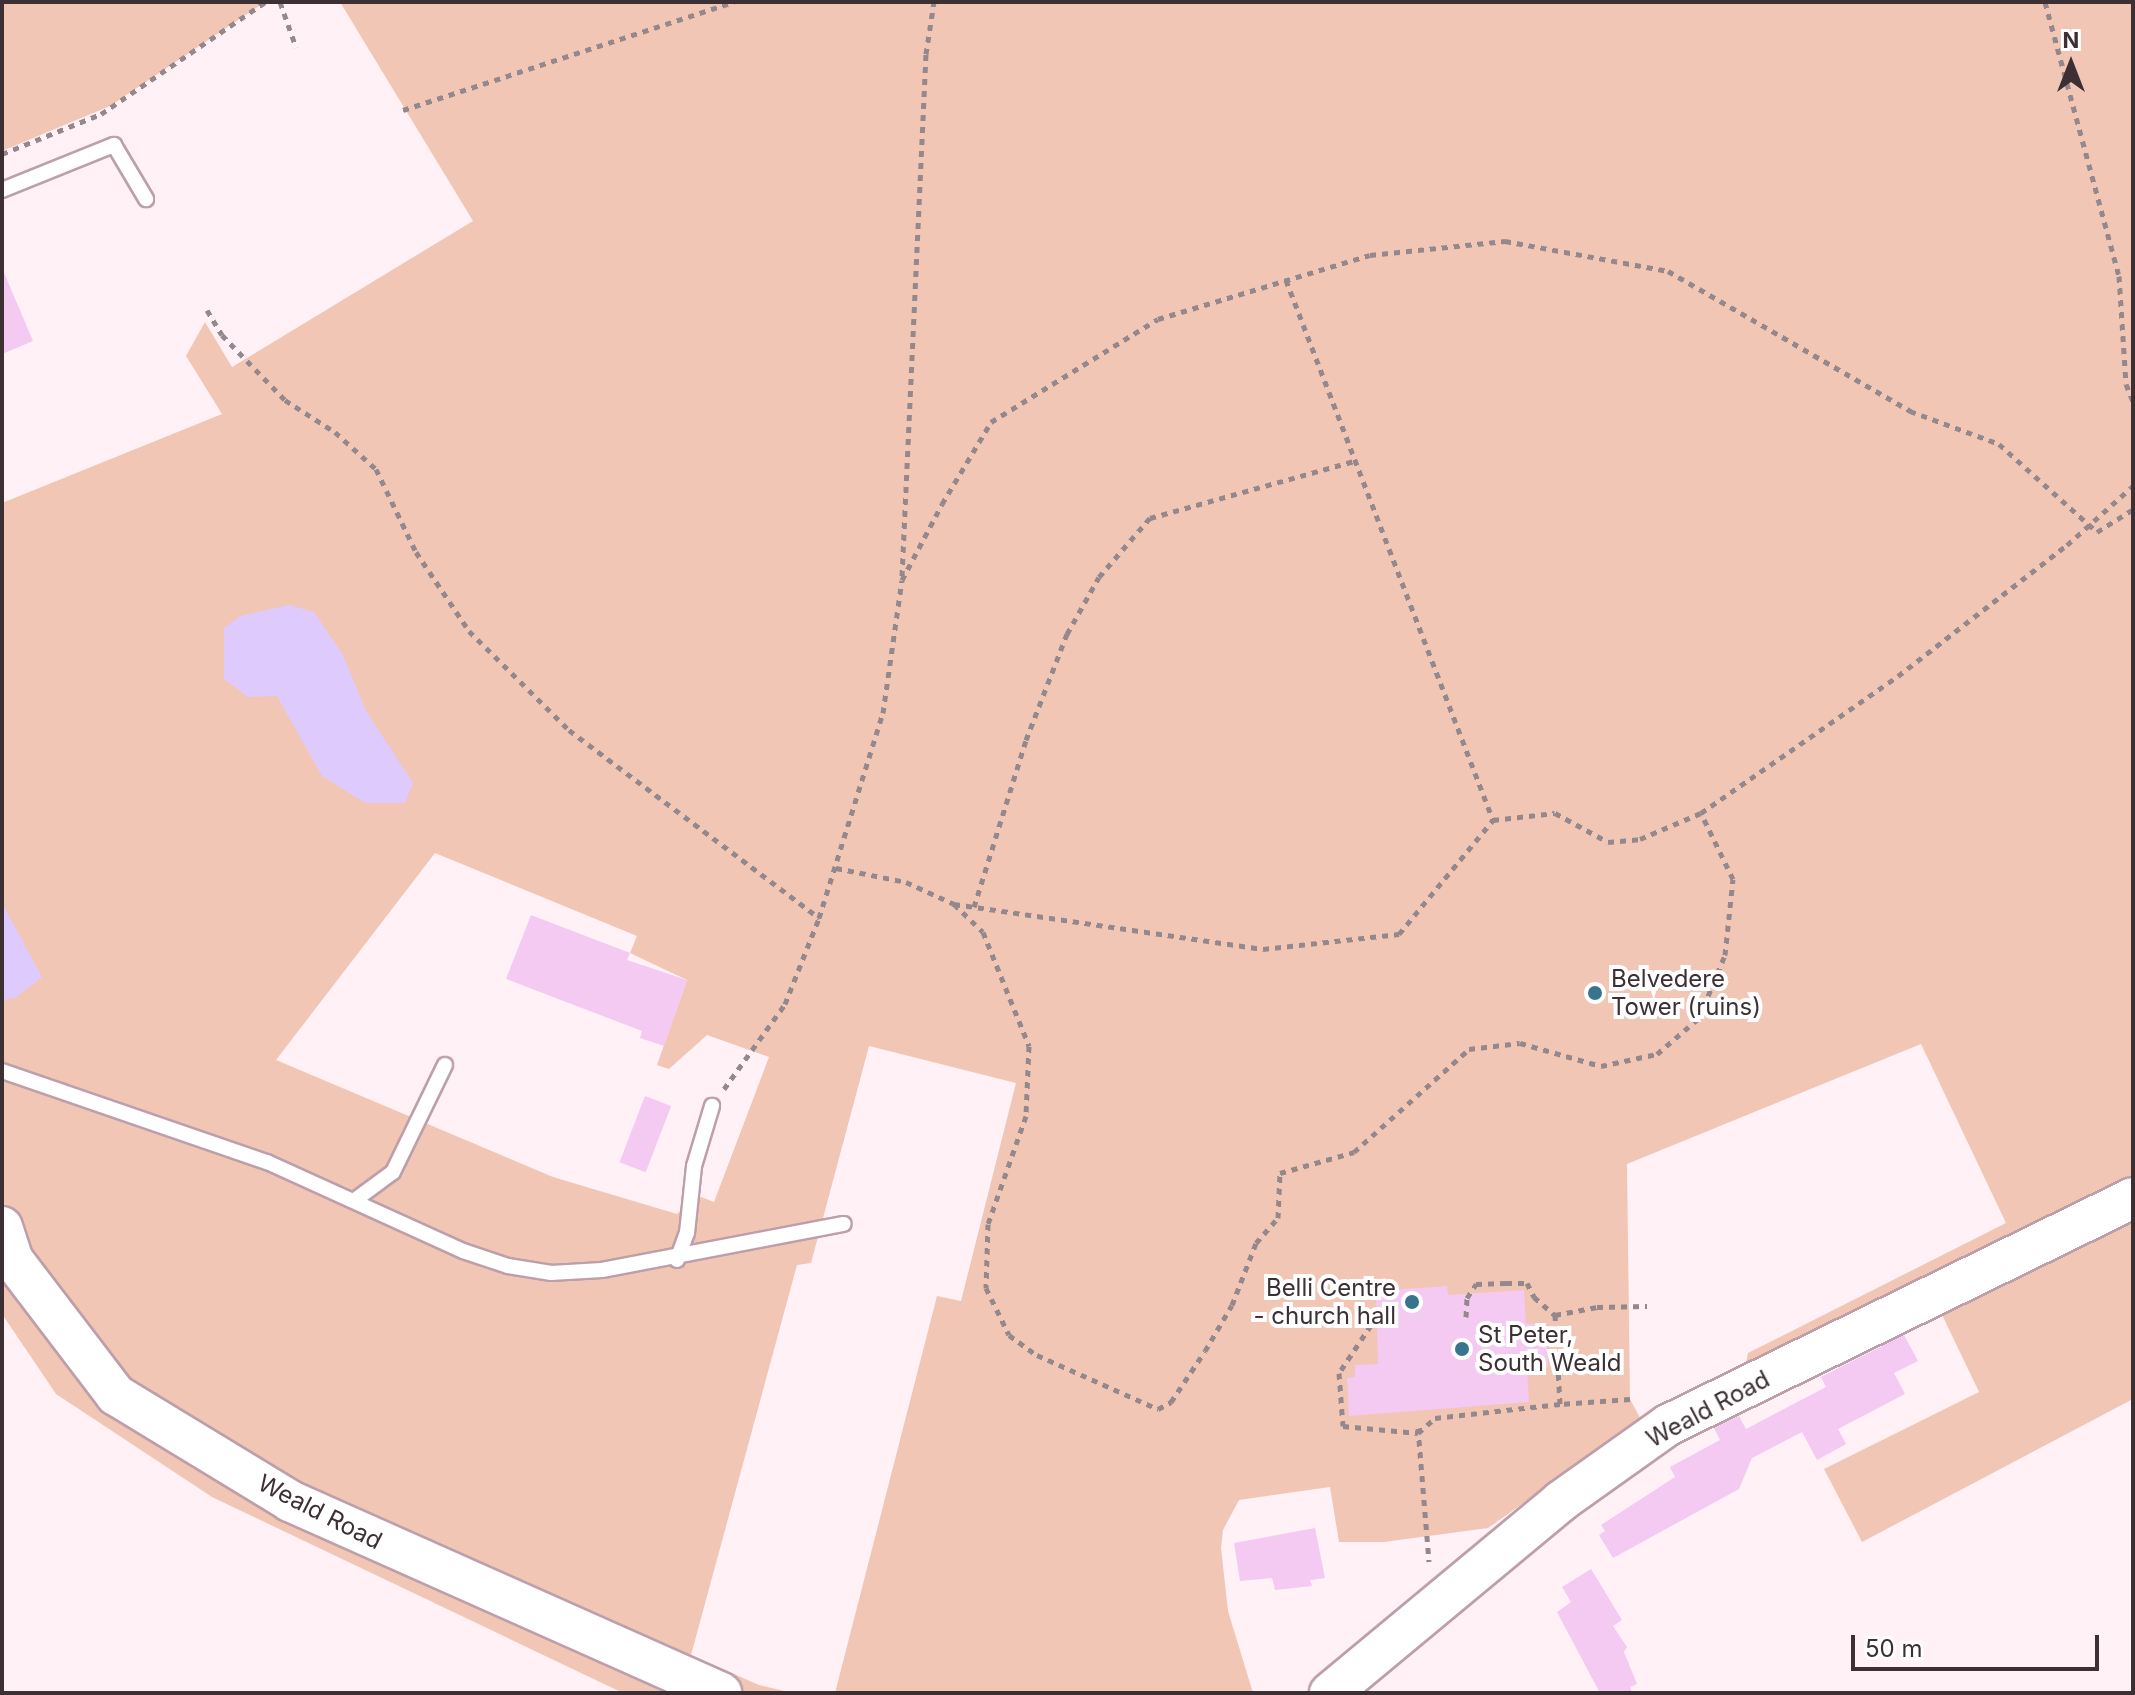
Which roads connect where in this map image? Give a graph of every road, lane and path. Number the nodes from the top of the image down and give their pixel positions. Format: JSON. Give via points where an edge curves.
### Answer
{"nodes":[{"id":1,"x":265,"y":2,"type":"edge"},
{"id":2,"x":280,"y":2,"type":"edge"},
{"id":3,"x":734,"y":2,"type":"edge"},
{"id":4,"x":934,"y":2,"type":"edge"},
{"id":5,"x":2045,"y":2,"type":"edge"},
{"id":6,"x":296,"y":47,"type":"dead end"},
{"id":7,"x":403,"y":110,"type":"dead end"},
{"id":8,"x":2,"y":154,"type":"edge"},
{"id":9,"x":2,"y":190,"type":"edge"},
{"id":10,"x":146,"y":199,"type":"dead end"},
{"id":11,"x":1286,"y":280,"type":"junction"},
{"id":12,"x":207,"y":310,"type":"dead end"},
{"id":13,"x":2133,"y":401,"type":"edge"},
{"id":14,"x":1354,"y":461,"type":"junction"},
{"id":15,"x":2133,"y":486,"type":"edge"},
{"id":16,"x":2132,"y":510,"type":"edge"},
{"id":17,"x":2087,"y":523,"type":"junction"},
{"id":18,"x":902,"y":580,"type":"junction"},
{"id":19,"x":1701,"y":813,"type":"junction"},
{"id":20,"x":1493,"y":820,"type":"junction"},
{"id":21,"x":836,"y":868,"type":"junction"},
{"id":22,"x":954,"y":904,"type":"junction"},
{"id":23,"x":974,"y":907,"type":"junction"},
{"id":24,"x":819,"y":918,"type":"junction"},
{"id":25,"x":445,"y":1065,"type":"dead end"},
{"id":26,"x":2,"y":1071,"type":"edge"},
{"id":27,"x":712,"y":1106,"type":"joint"},
{"id":28,"x":2133,"y":1198,"type":"edge"},
{"id":29,"x":355,"y":1200,"type":"junction"},
{"id":30,"x":844,"y":1224,"type":"dead end"},
{"id":31,"x":2,"y":1227,"type":"edge"},
{"id":32,"x":677,"y":1260,"type":"junction"},
{"id":33,"x":1647,"y":1306,"type":"dead end"},
{"id":34,"x":1555,"y":1315,"type":"junction"},
{"id":35,"x":1466,"y":1317,"type":"dead end"},
{"id":36,"x":1371,"y":1325,"type":"dead end"},
{"id":37,"x":1630,"y":1399,"type":"dead end"},
{"id":38,"x":1560,"y":1404,"type":"junction"},
{"id":39,"x":1418,"y":1430,"type":"junction"},
{"id":40,"x":1434,"y":1608,"type":"junction"},
{"id":41,"x":1336,"y":1692,"type":"edge"},
{"id":42,"x":721,"y":1693,"type":"edge"}],
"edges":[{"from":1,"to":8,"type":"path","via":[[101,114]]},
{"from":2,"to":6,"type":"path"},
{"from":3,"to":7,"type":"path"},
{"from":4,"to":18,"type":"path","via":[[926,54]]},
{"from":5,"to":13,"type":"path","via":[[2119,276],[2126,384]]},
{"from":9,"to":10,"type":"lane","via":[[114,145]]},
{"from":11,"to":14,"type":"path"},
{"from":11,"to":17,"type":"path","via":[[1370,255],[1505,241],[1668,271],[1910,411],[1999,444]]},
{"from":11,"to":18,"type":"path","via":[[1158,319],[991,422]]},
{"from":12,"to":24,"type":"path","via":[[222,335],[285,400],[335,432],[376,469],[416,552],[469,631],[569,730]]},
{"from":14,"to":20,"type":"path"},
{"from":14,"to":23,"type":"path","via":[[1150,518],[1109,565],[1067,634],[1026,740]]},
{"from":15,"to":17,"type":"path"},
{"from":16,"to":17,"type":"path","via":[[2097,532]]},
{"from":17,"to":19,"type":"path","via":[[1898,676]]},
{"from":18,"to":21,"type":"path","via":[[883,713]]},
{"from":19,"to":20,"type":"path","via":[[1640,839],[1608,842],[1555,813]]},
{"from":19,"to":22,"type":"path","via":[[1733,879],[1725,955],[1699,1018],[1657,1054],[1601,1066],[1520,1043],[1469,1049],[1354,1152],[1280,1173],[1278,1218],[1256,1243],[1232,1305],[1205,1351],[1171,1402],[1158,1409],[1018,1342],[1009,1335],[986,1288],[988,1224],[1026,1116],[1029,1046],[983,932]]},
{"from":20,"to":23,"type":"path","via":[[1399,934],[1263,949]]},
{"from":21,"to":22,"type":"path","via":[[906,882]]},
{"from":21,"to":24,"type":"path"},
{"from":22,"to":23,"type":"path"},
{"from":24,"to":27,"type":"path","via":[[785,1004]]},
{"from":25,"to":29,"type":"lane","via":[[393,1172]]},
{"from":26,"to":29,"type":"lane","via":[[267,1162]]},
{"from":27,"to":32,"type":"lane","via":[[694,1166],[687,1233]]},
{"from":28,"to":40,"type":"street","name":"Weald Road","via":[[1668,1425],[1561,1501]]},
{"from":29,"to":32,"type":"lane","via":[[463,1251],[508,1266],[551,1273]]},
{"from":30,"to":32,"type":"lane"},
{"from":31,"to":42,"type":"street","name":"Weald Road","via":[[13,1260],[116,1395],[290,1501]]},
{"from":33,"to":34,"type":"path"},
{"from":34,"to":35,"type":"path","via":[[1527,1283],[1506,1283],[1476,1284],[1467,1298]]},
{"from":34,"to":38,"type":"path"},
{"from":36,"to":39,"type":"path","via":[[1339,1373],[1343,1426]]},
{"from":37,"to":38,"type":"path"},
{"from":38,"to":39,"type":"path","via":[[1435,1418]]},
{"from":39,"to":40,"type":"path"},
{"from":40,"to":41,"type":"street","name":"Weald Road"}]}
